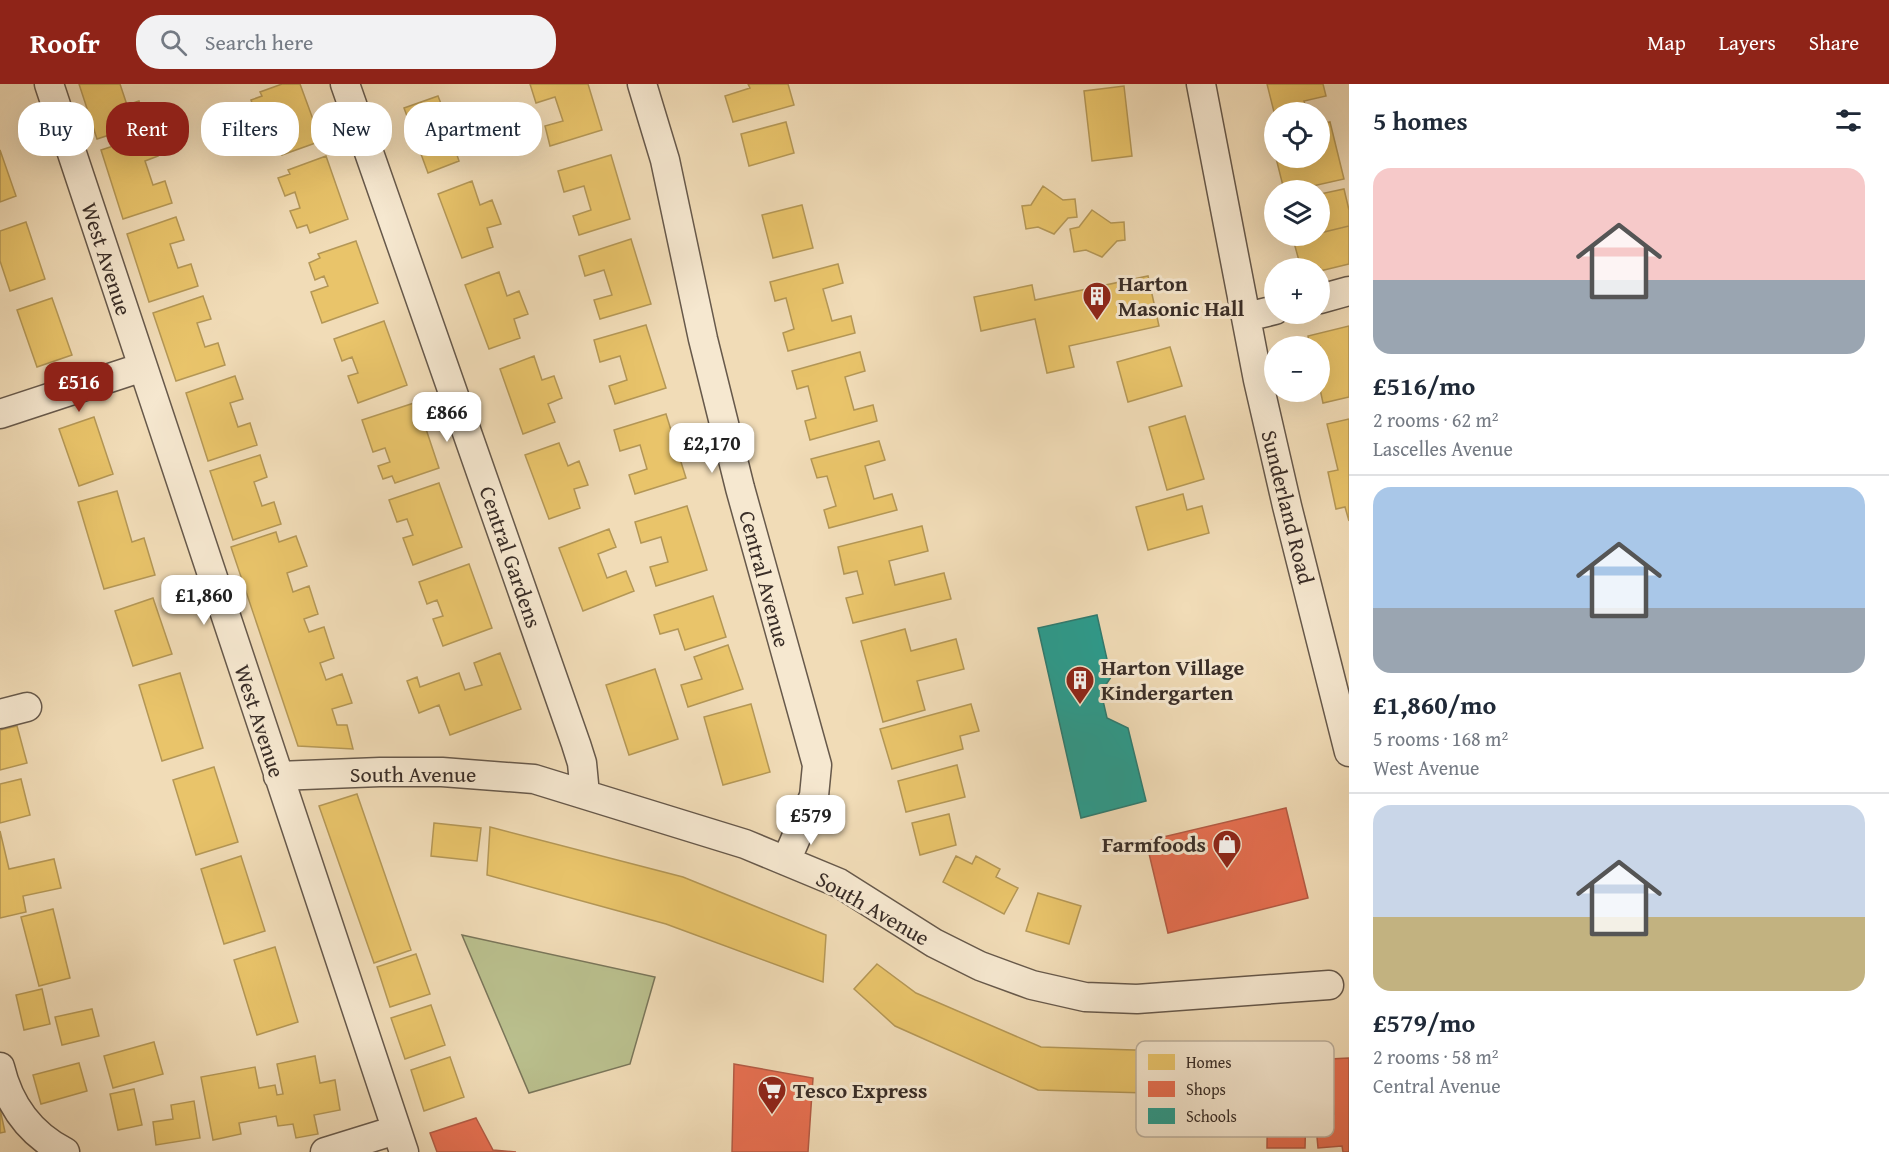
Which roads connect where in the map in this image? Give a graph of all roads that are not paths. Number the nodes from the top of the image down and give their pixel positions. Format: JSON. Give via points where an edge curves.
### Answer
{"nodes":[{"id":1,"x":49,"y":84,"type":"edge"},
{"id":2,"x":345,"y":84,"type":"edge"},
{"id":3,"x":642,"y":84,"type":"edge"},
{"id":4,"x":1201,"y":84,"type":"edge"},
{"id":5,"x":1349,"y":291,"type":"edge"},
{"id":6,"x":1330,"y":296,"type":"edge"},
{"id":7,"x":1264,"y":313,"type":"edge"},
{"id":8,"x":1246,"y":317,"type":"junction"},
{"id":9,"x":143,"y":367,"type":"junction"},
{"id":10,"x":0,"y":414,"type":"edge"},
{"id":11,"x":27,"y":707,"type":"dead end"},
{"id":12,"x":0,"y":714,"type":"edge"},
{"id":13,"x":1349,"y":752,"type":"edge"},
{"id":14,"x":278,"y":776,"type":"junction"},
{"id":15,"x":585,"y":794,"type":"junction"},
{"id":16,"x":786,"y":861,"type":"junction"},
{"id":17,"x":1329,"y":984,"type":"dead end"},
{"id":18,"x":0,"y":1067,"type":"edge"},
{"id":19,"x":400,"y":1141,"type":"edge"},
{"id":20,"x":65,"y":1152,"type":"edge"},
{"id":21,"x":325,"y":1152,"type":"edge"}],
"edges":[{"from":1,"to":9,"type":"street","name":"West Avenue"},
{"from":2,"to":15,"type":"street","name":"Central Gardens","via":[[576,744]]},
{"from":3,"to":16,"type":"street","name":"Central Avenue","via":[[665,160],[740,488],[817,765],[814,796]]},
{"from":4,"to":8,"type":"street","name":"Sunderland Road"},
{"from":5,"to":6,"type":"street"},
{"from":7,"to":8,"type":"street"},
{"from":8,"to":13,"type":"street","name":"Sunderland Road","via":[[1284,495]]},
{"from":9,"to":10,"type":"street"},
{"from":9,"to":14,"type":"street","name":"West Avenue"},
{"from":11,"to":12,"type":"street"},
{"from":14,"to":15,"type":"street","name":"South Avenue","via":[[452,772],[534,779]]},
{"from":14,"to":19,"type":"street","name":"West Avenue"},
{"from":15,"to":16,"type":"street","name":"South Avenue","via":[[745,844]]},
{"from":16,"to":17,"type":"street","name":"South Avenue","via":[[838,883],[934,943],[1032,986],[1085,997],[1137,999]]},
{"from":18,"to":20,"type":"street","via":[[18,1112],[36,1132]]},
{"from":19,"to":21,"type":"street"}]}
